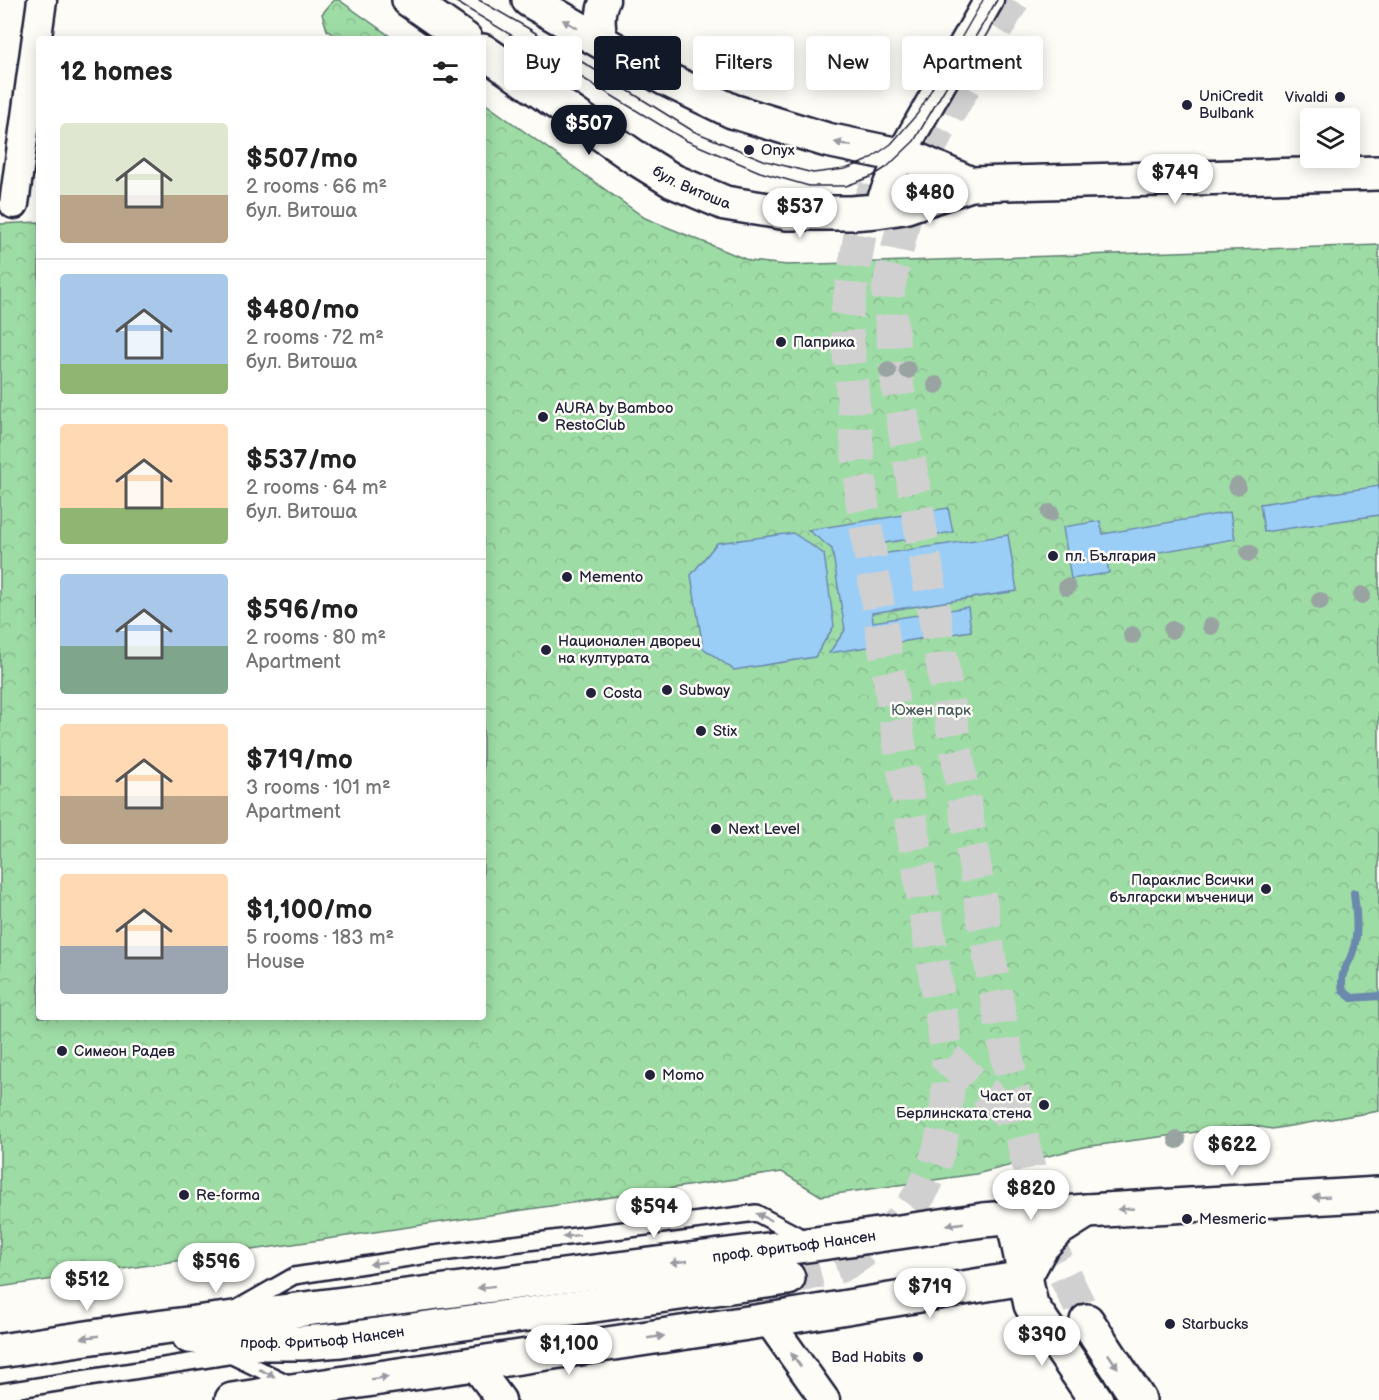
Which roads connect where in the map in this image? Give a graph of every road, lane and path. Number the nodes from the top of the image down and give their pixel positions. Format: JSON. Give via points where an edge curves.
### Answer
{"nodes":[{"id":1,"x":42,"y":0,"type":"edge"},
{"id":2,"x":409,"y":0,"type":"edge"},
{"id":3,"x":530,"y":0,"type":"edge"},
{"id":4,"x":605,"y":0,"type":"edge"},
{"id":5,"x":989,"y":0,"type":"edge"},
{"id":6,"x":38,"y":36,"type":"edge"},
{"id":7,"x":461,"y":36,"type":"edge"},
{"id":8,"x":602,"y":36,"type":"edge"},
{"id":9,"x":594,"y":38,"type":"edge"},
{"id":10,"x":36,"y":51,"type":"edge"},
{"id":11,"x":486,"y":53,"type":"edge"},
{"id":12,"x":681,"y":86,"type":"edge"},
{"id":13,"x":900,"y":156,"type":"junction"},
{"id":14,"x":1379,"y":173,"type":"edge"},
{"id":15,"x":970,"y":184,"type":"junction"},
{"id":16,"x":18,"y":204,"type":"edge"},
{"id":17,"x":877,"y":211,"type":"junction"},
{"id":18,"x":1379,"y":1194,"type":"edge"},
{"id":19,"x":1087,"y":1211,"type":"junction"},
{"id":20,"x":1014,"y":1218,"type":"junction"},
{"id":21,"x":789,"y":1278,"type":"tunnel mouth"},
{"id":22,"x":1024,"y":1278,"type":"junction"},
{"id":23,"x":768,"y":1320,"type":"junction"},
{"id":24,"x":1087,"y":1321,"type":"tunnel mouth"},
{"id":25,"x":140,"y":1330,"type":"junction"},
{"id":26,"x":302,"y":1343,"type":"junction"},
{"id":27,"x":0,"y":1351,"type":"edge"},
{"id":28,"x":232,"y":1356,"type":"junction"},
{"id":29,"x":474,"y":1364,"type":"junction"},
{"id":30,"x":301,"y":1390,"type":"junction"},
{"id":31,"x":0,"y":1392,"type":"edge"},
{"id":32,"x":232,"y":1400,"type":"edge"},
{"id":33,"x":501,"y":1400,"type":"edge"},
{"id":34,"x":825,"y":1400,"type":"edge"},
{"id":35,"x":1096,"y":1400,"type":"edge"},
{"id":36,"x":1139,"y":1400,"type":"edge"}],
"edges":[{"from":1,"to":6,"type":"street"},
{"from":2,"to":7,"type":"main road"},
{"from":9,"to":3,"type":"main road","name":"бул. Витоша","one_way":true},
{"from":4,"to":8,"type":"street"},
{"from":5,"to":13,"type":"street"},
{"from":10,"to":16,"type":"street"},
{"from":11,"to":17,"type":"main road","name":"бул. Витоша","via":[[636,158],[673,181],[725,203],[787,213]]},
{"from":13,"to":12,"type":"main road","name":"бул. Витоша","one_way":true,"via":[[827,140],[732,111]]},
{"from":13,"to":15,"type":"main road","name":"бул. Витоша"},
{"from":13,"to":17,"type":"street"},
{"from":14,"to":15,"type":"main road","name":"бул. Витоша"},
{"from":15,"to":17,"type":"main road","name":"бул. Витоша","via":[[904,207]]},
{"from":18,"to":19,"type":"main road","name":"проф. Фритьоф Нансен","one_way":true},
{"from":19,"to":20,"type":"main road","name":"проф. Фритьоф Нансен"},
{"from":19,"to":22,"type":"main road","via":[[1057,1230],[1041,1247]]},
{"from":20,"to":22,"type":"main road"},
{"from":20,"to":25,"type":"main road","name":"проф. Фритьоф Нансен","one_way":true},
{"from":21,"to":26,"type":"main road","name":"проф. Фритьоф Нансен"},
{"from":22,"to":23,"type":"main road"},
{"from":22,"to":35,"type":"main road","via":[[1031,1305]]},
{"from":29,"to":23,"type":"main road","one_way":true},
{"from":34,"to":23,"type":"street","one_way":true},
{"from":24,"to":36,"type":"main road","one_way":true},
{"from":25,"to":26,"type":"main road","name":"проф. Фритьоф Нансен","via":[[249,1343]]},
{"from":25,"to":27,"type":"main road","name":"проф. Фритьоф Нансен","one_way":true},
{"from":26,"to":28,"type":"lane"},
{"from":28,"to":30,"type":"lane","one_way":true},
{"from":28,"to":31,"type":"lane"},
{"from":30,"to":29,"type":"main road","one_way":true},
{"from":29,"to":33,"type":"street"},
{"from":30,"to":32,"type":"main road"}]}
